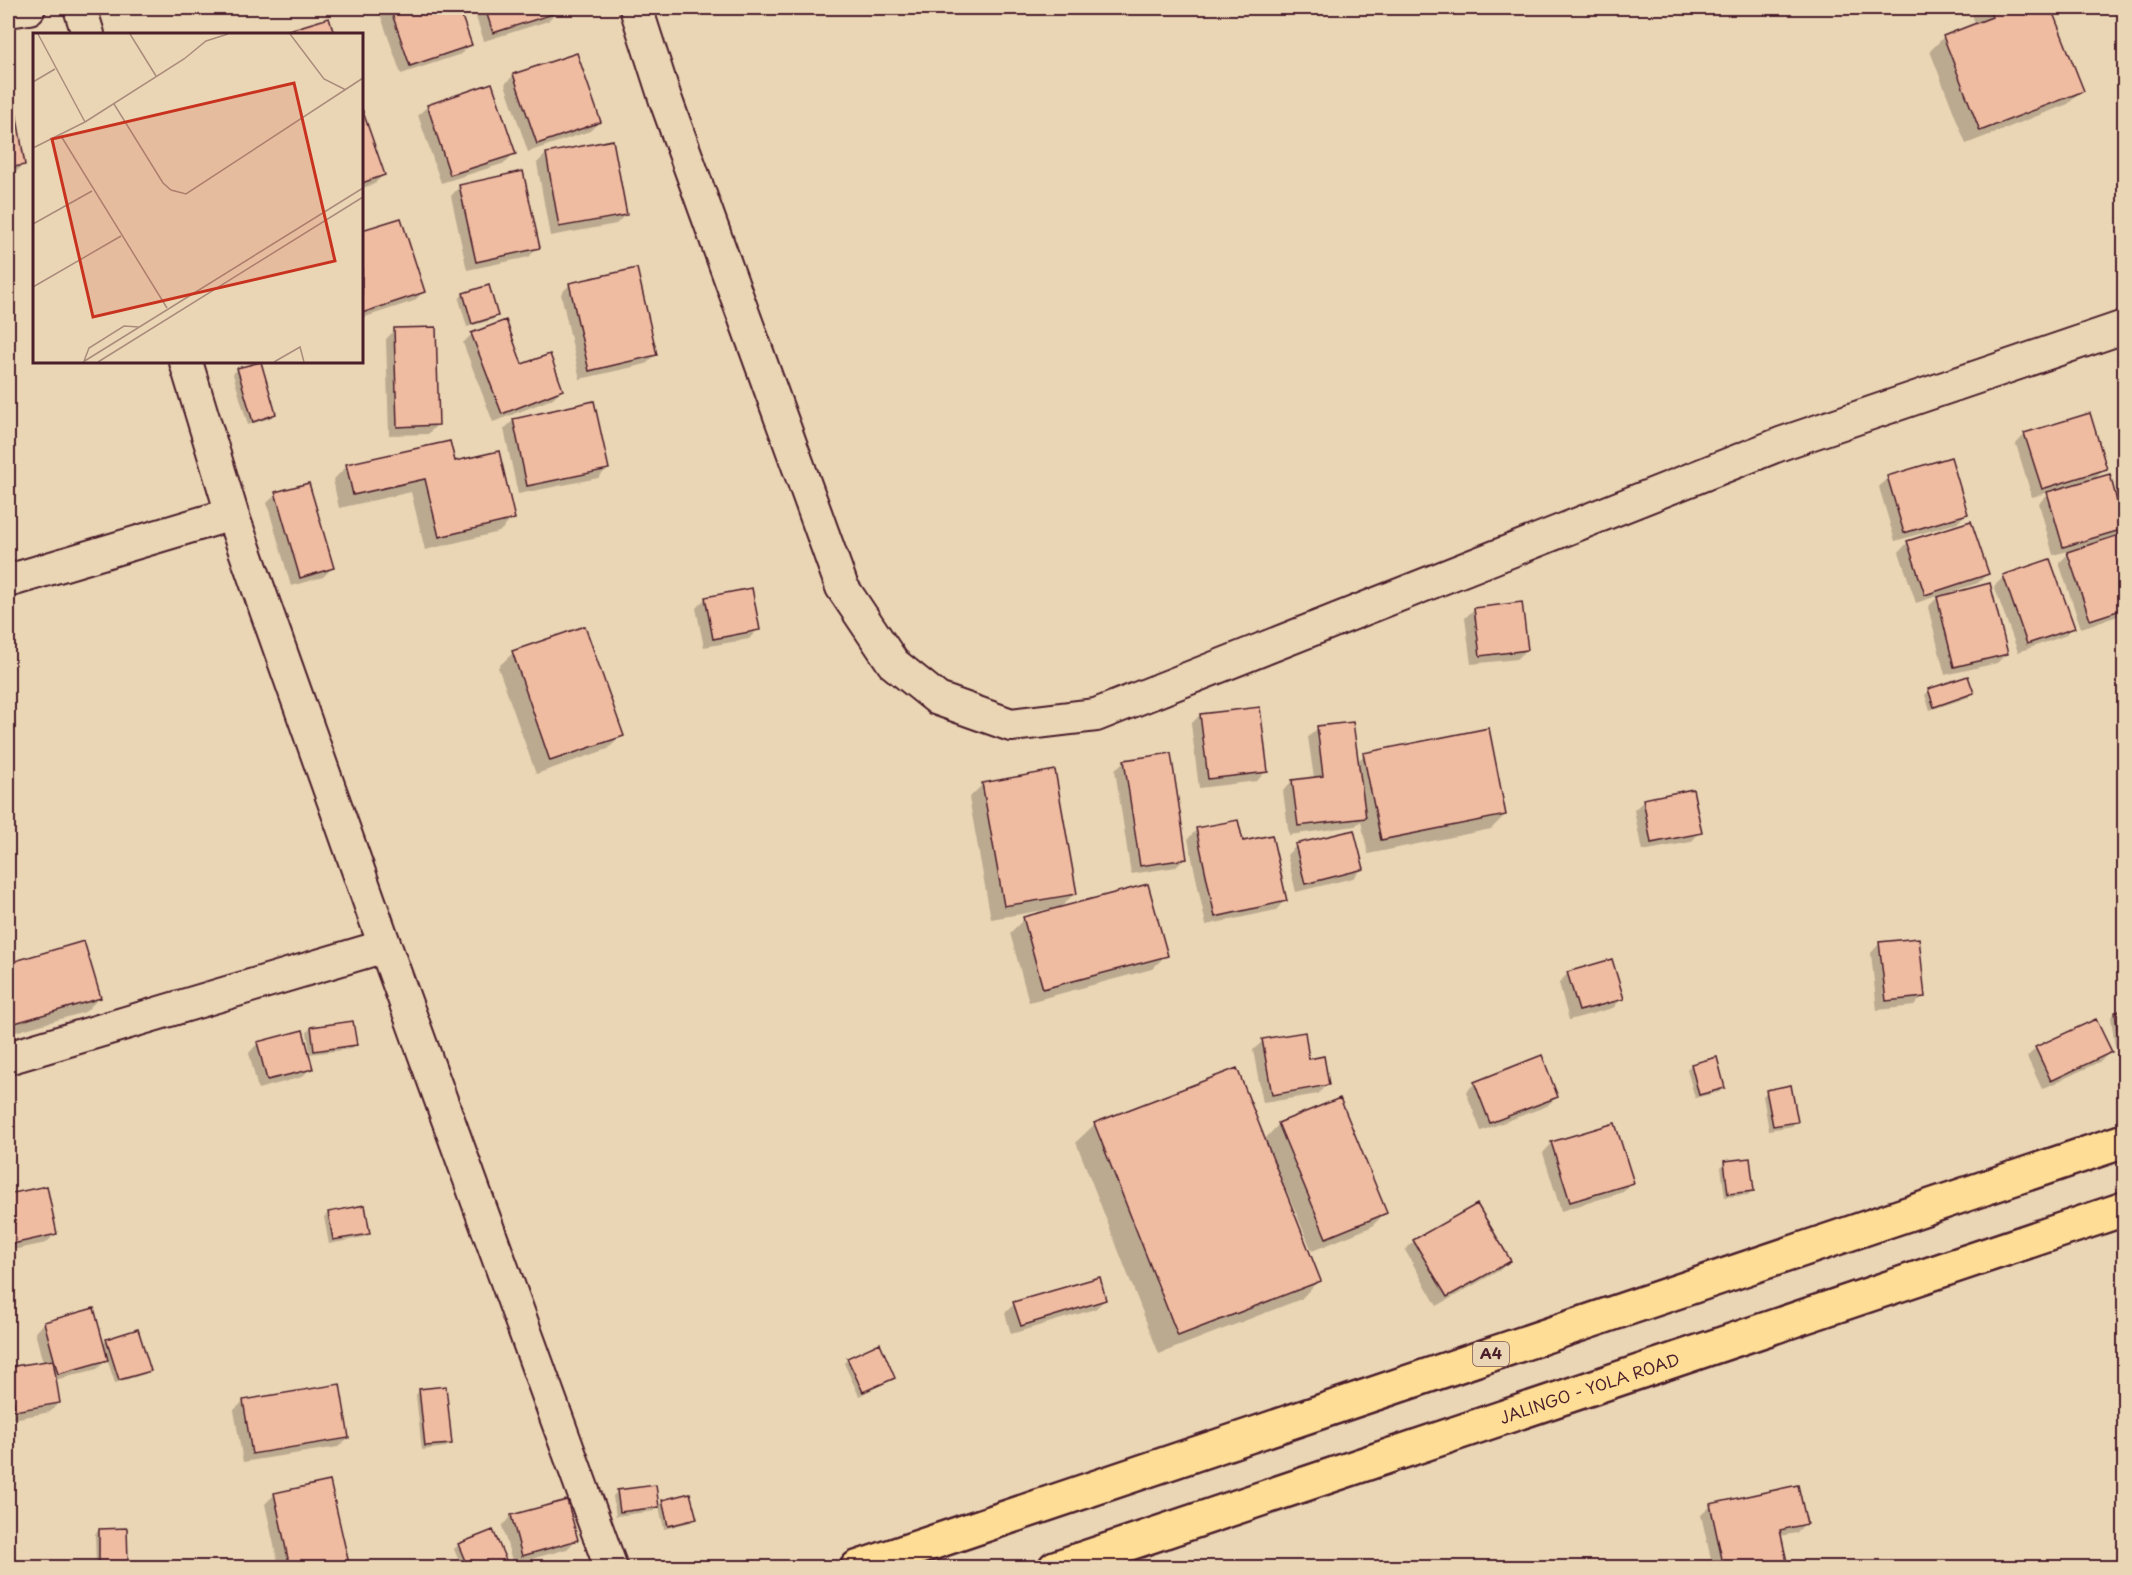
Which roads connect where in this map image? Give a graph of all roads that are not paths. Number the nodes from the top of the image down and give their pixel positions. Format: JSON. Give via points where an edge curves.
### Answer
{"nodes":[{"id":1,"x":29,"y":8,"type":"edge"},
{"id":2,"x":80,"y":8,"type":"edge"},
{"id":3,"x":636,"y":8,"type":"edge"},
{"id":4,"x":8,"y":11,"type":"edge"},
{"id":5,"x":88,"y":33,"type":"edge"},
{"id":6,"x":2124,"y":327,"type":"edge"},
{"id":7,"x":186,"y":363,"type":"edge"},
{"id":8,"x":232,"y":514,"type":"junction"},
{"id":9,"x":8,"y":581,"type":"edge"},
{"id":10,"x":385,"y":946,"type":"junction"},
{"id":11,"x":8,"y":1058,"type":"edge"},
{"id":12,"x":2124,"y":1141,"type":"edge"},
{"id":13,"x":2124,"y":1209,"type":"edge"},
{"id":14,"x":611,"y":1568,"type":"edge"},
{"id":15,"x":857,"y":1568,"type":"edge"},
{"id":16,"x":1055,"y":1568,"type":"edge"}],
"edges":[{"from":1,"to":4,"type":"street"},
{"from":2,"to":5,"type":"street"},
{"from":3,"to":6,"type":"street","via":[[842,587],[893,663],[938,699],[1011,725],[1096,715],[1783,443]]},
{"from":7,"to":8,"type":"street"},
{"from":8,"to":9,"type":"street"},
{"from":8,"to":10,"type":"street"},
{"from":10,"to":11,"type":"street"},
{"from":10,"to":14,"type":"street"},
{"from":12,"to":15,"type":"highway","number":"A4"},
{"from":13,"to":16,"type":"highway","name":"JALINGO - YOLA ROAD"}]}
